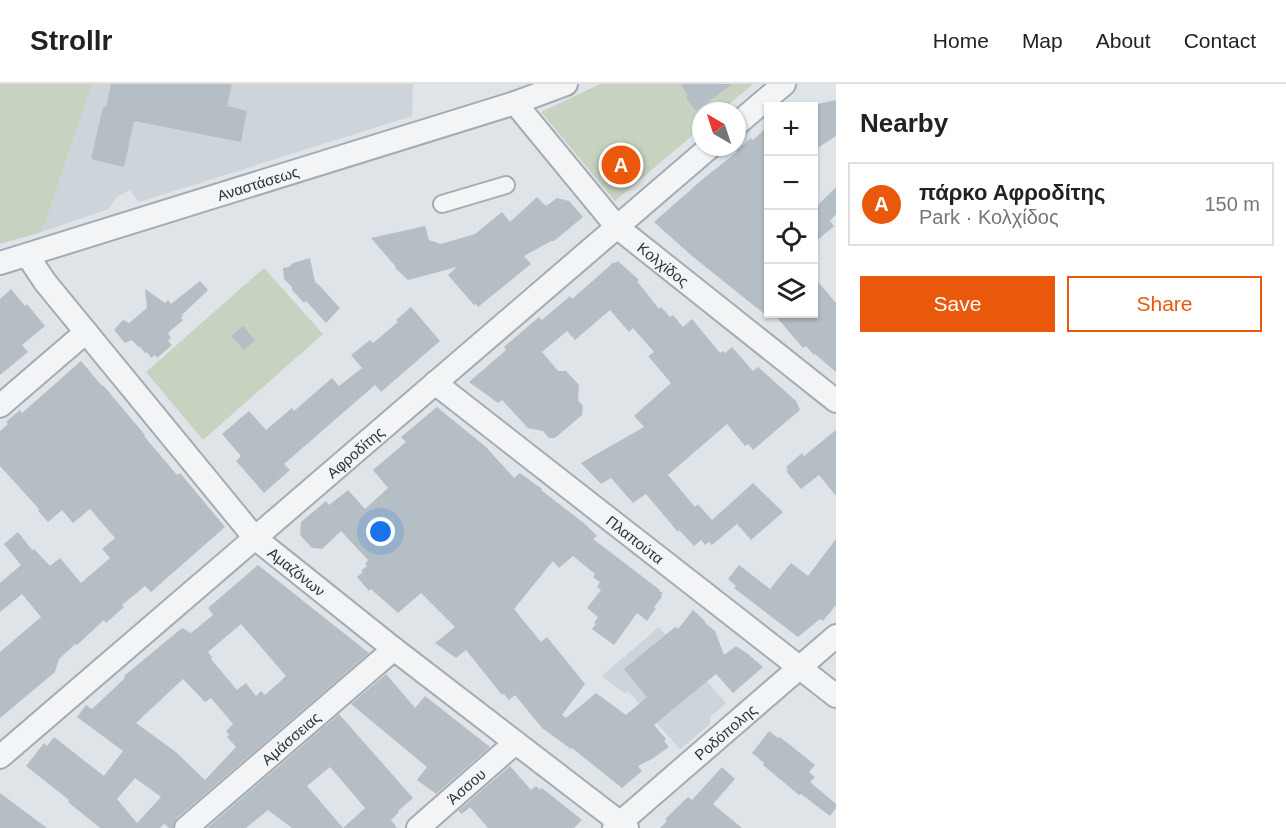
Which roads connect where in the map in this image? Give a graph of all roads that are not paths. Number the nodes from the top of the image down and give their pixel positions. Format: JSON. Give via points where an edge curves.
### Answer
{"nodes":[{"id":1,"x":566,"y":84,"type":"edge"},
{"id":2,"x":784,"y":84,"type":"edge"},
{"id":3,"x":515,"y":103,"type":"junction"},
{"id":4,"x":746,"y":116,"type":"edge"},
{"id":5,"x":700,"y":156,"type":"edge"},
{"id":6,"x":506,"y":185,"type":"dead end"},
{"id":7,"x":442,"y":204,"type":"dead end"},
{"id":8,"x":617,"y":227,"type":"junction"},
{"id":9,"x":27,"y":255,"type":"junction"},
{"id":10,"x":0,"y":263,"type":"edge"},
{"id":11,"x":86,"y":332,"type":"junction"},
{"id":12,"x":435,"y":383,"type":"junction"},
{"id":13,"x":836,"y":401,"type":"edge"},
{"id":14,"x":0,"y":406,"type":"edge"},
{"id":15,"x":255,"y":538,"type":"junction"},
{"id":16,"x":836,"y":636,"type":"edge"},
{"id":17,"x":394,"y":649,"type":"junction"},
{"id":18,"x":799,"y":668,"type":"junction"},
{"id":19,"x":836,"y":696,"type":"edge"},
{"id":20,"x":515,"y":743,"type":"junction"},
{"id":21,"x":0,"y":757,"type":"edge"},
{"id":22,"x":620,"y":826,"type":"edge"},
{"id":23,"x":186,"y":828,"type":"edge"},
{"id":24,"x":418,"y":828,"type":"edge"}],
"edges":[{"from":1,"to":3,"type":"street","name":"Αναστάσεως"},
{"from":2,"to":4,"type":"street"},
{"from":3,"to":8,"type":"street","name":"Κολχίδος"},
{"from":3,"to":9,"type":"street","name":"Αναστάσεως"},
{"from":5,"to":8,"type":"street","name":"Αφροδίτης"},
{"from":6,"to":7,"type":"street"},
{"from":8,"to":12,"type":"street","name":"Αφροδίτης"},
{"from":8,"to":13,"type":"street","name":"Κολχίδος"},
{"from":9,"to":10,"type":"street","name":"Αναστάσεως"},
{"from":9,"to":11,"type":"street","name":"Αμαζόνων"},
{"from":11,"to":14,"type":"street"},
{"from":11,"to":15,"type":"street","name":"Αμαζόνων"},
{"from":12,"to":15,"type":"street","name":"Αφροδίτης"},
{"from":12,"to":18,"type":"street","name":"Πλαπούτα"},
{"from":15,"to":17,"type":"street","name":"Αμαζόνων"},
{"from":15,"to":21,"type":"street","name":"Αφροδίτης"},
{"from":16,"to":18,"type":"street","name":"Ροδόπολης"},
{"from":17,"to":20,"type":"street","name":"Αμαζόνων"},
{"from":17,"to":23,"type":"street","name":"Αμάσσειας"},
{"from":18,"to":19,"type":"street","name":"Πλαπούτα"},
{"from":18,"to":22,"type":"street","name":"Ροδόπολης"},
{"from":20,"to":22,"type":"street","name":"Αμαζόνων"},
{"from":20,"to":24,"type":"street","name":"Άσσου"}]}
